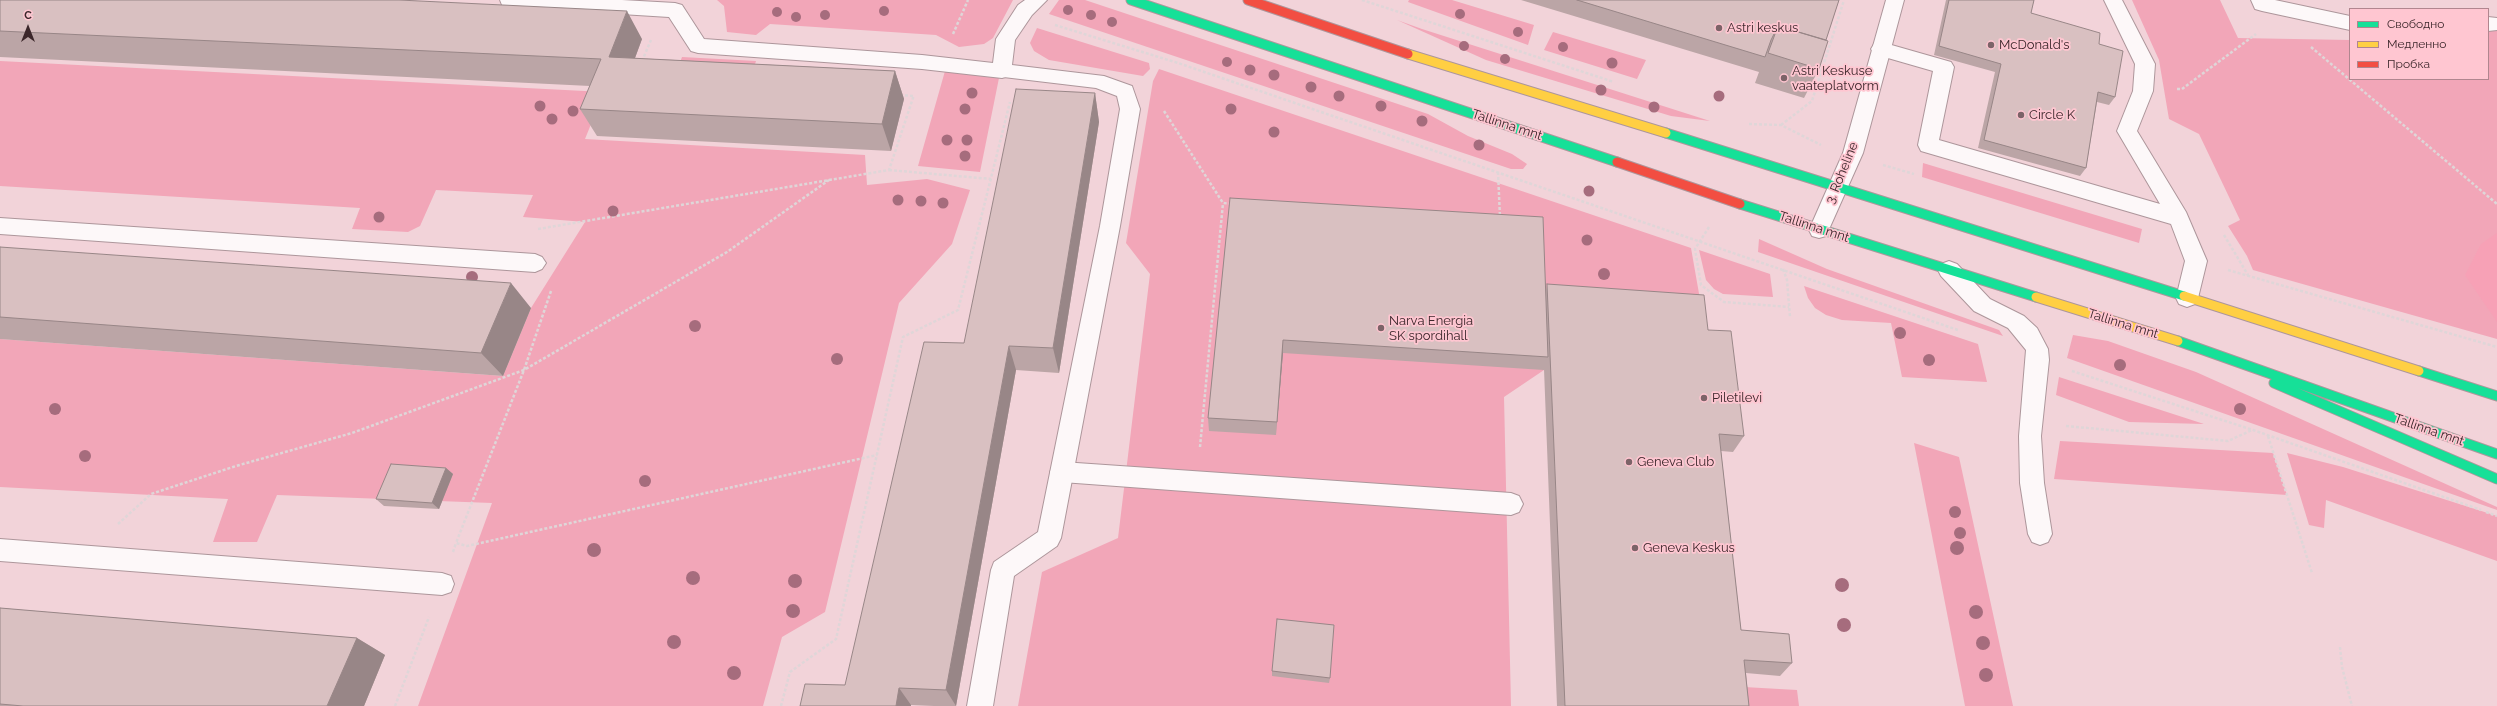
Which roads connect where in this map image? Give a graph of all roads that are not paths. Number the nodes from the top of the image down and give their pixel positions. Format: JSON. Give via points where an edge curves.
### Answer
{"nodes":[{"id":1,"x":509,"y":0,"type":"edge"},
{"id":2,"x":1131,"y":0,"type":"edge"},
{"id":3,"x":1248,"y":0,"type":"edge"},
{"id":4,"x":1895,"y":0,"type":"edge"},
{"id":5,"x":2113,"y":0,"type":"edge"},
{"id":6,"x":2260,"y":0,"type":"edge"},
{"id":7,"x":1032,"y":5,"type":"edge"},
{"id":8,"x":2349,"y":23,"type":"edge"},
{"id":9,"x":1881,"y":49,"type":"junction"},
{"id":10,"x":1010,"y":71,"type":"junction"},
{"id":11,"x":1837,"y":186,"type":"junction"},
{"id":12,"x":2179,"y":218,"type":"junction"},
{"id":13,"x":0,"y":226,"type":"edge"},
{"id":14,"x":1819,"y":230,"type":"junction"},
{"id":15,"x":535,"y":263,"type":"road end"},
{"id":16,"x":1949,"y":270,"type":"junction"},
{"id":17,"x":2187,"y":298,"type":"junction"},
{"id":18,"x":2183,"y":343,"type":"junction"},
{"id":19,"x":2497,"y":396,"type":"edge"},
{"id":20,"x":2497,"y":454,"type":"edge"},
{"id":21,"x":1062,"y":472,"type":"junction"},
{"id":22,"x":2497,"y":479,"type":"edge"},
{"id":23,"x":1511,"y":504,"type":"dead end"},
{"id":24,"x":2040,"y":534,"type":"dead end"},
{"id":25,"x":0,"y":550,"type":"edge"},
{"id":26,"x":442,"y":584,"type":"road end"},
{"id":27,"x":980,"y":706,"type":"edge"}],
"edges":[{"from":1,"to":10,"type":"street","via":[[676,10],[698,46]]},
{"from":2,"to":14,"type":"main road","name":"Tallinna mnt"},
{"from":3,"to":11,"type":"main road","via":[[1438,64]]},
{"from":4,"to":9,"type":"street","name":"3. Roheline"},
{"from":5,"to":12,"type":"street","via":[[2146,64],[2143,91],[2127,131]]},
{"from":6,"to":8,"type":"street","via":[[2262,4]]},
{"from":7,"to":10,"type":"street","via":[[1006,39]]},
{"from":9,"to":11,"type":"street","name":"3. Roheline","via":[[1853,153]]},
{"from":9,"to":12,"type":"street","via":[[1944,67],[1928,145]]},
{"from":10,"to":21,"type":"street","via":[[1097,81],[1125,91],[1130,109]]},
{"from":11,"to":14,"type":"street","name":"3. Roheline"},
{"from":11,"to":17,"type":"main road"},
{"from":12,"to":17,"type":"street","via":[[2196,261]]},
{"from":13,"to":15,"type":"street"},
{"from":14,"to":16,"type":"main road","name":"Tallinna mnt"},
{"from":16,"to":18,"type":"main road","name":"Tallinna mnt"},
{"from":16,"to":24,"type":"street","via":[[1982,305],[2016,322],[2029,335],[2037,349],[2030,436],[2032,483]]},
{"from":17,"to":19,"type":"main road"},
{"from":18,"to":20,"type":"main road","name":"Tallinna mnt"},
{"from":18,"to":22,"type":"main road"},
{"from":21,"to":23,"type":"street"},
{"from":21,"to":27,"type":"street","via":[[1049,538],[1002,570]]},
{"from":25,"to":26,"type":"street"}]}
